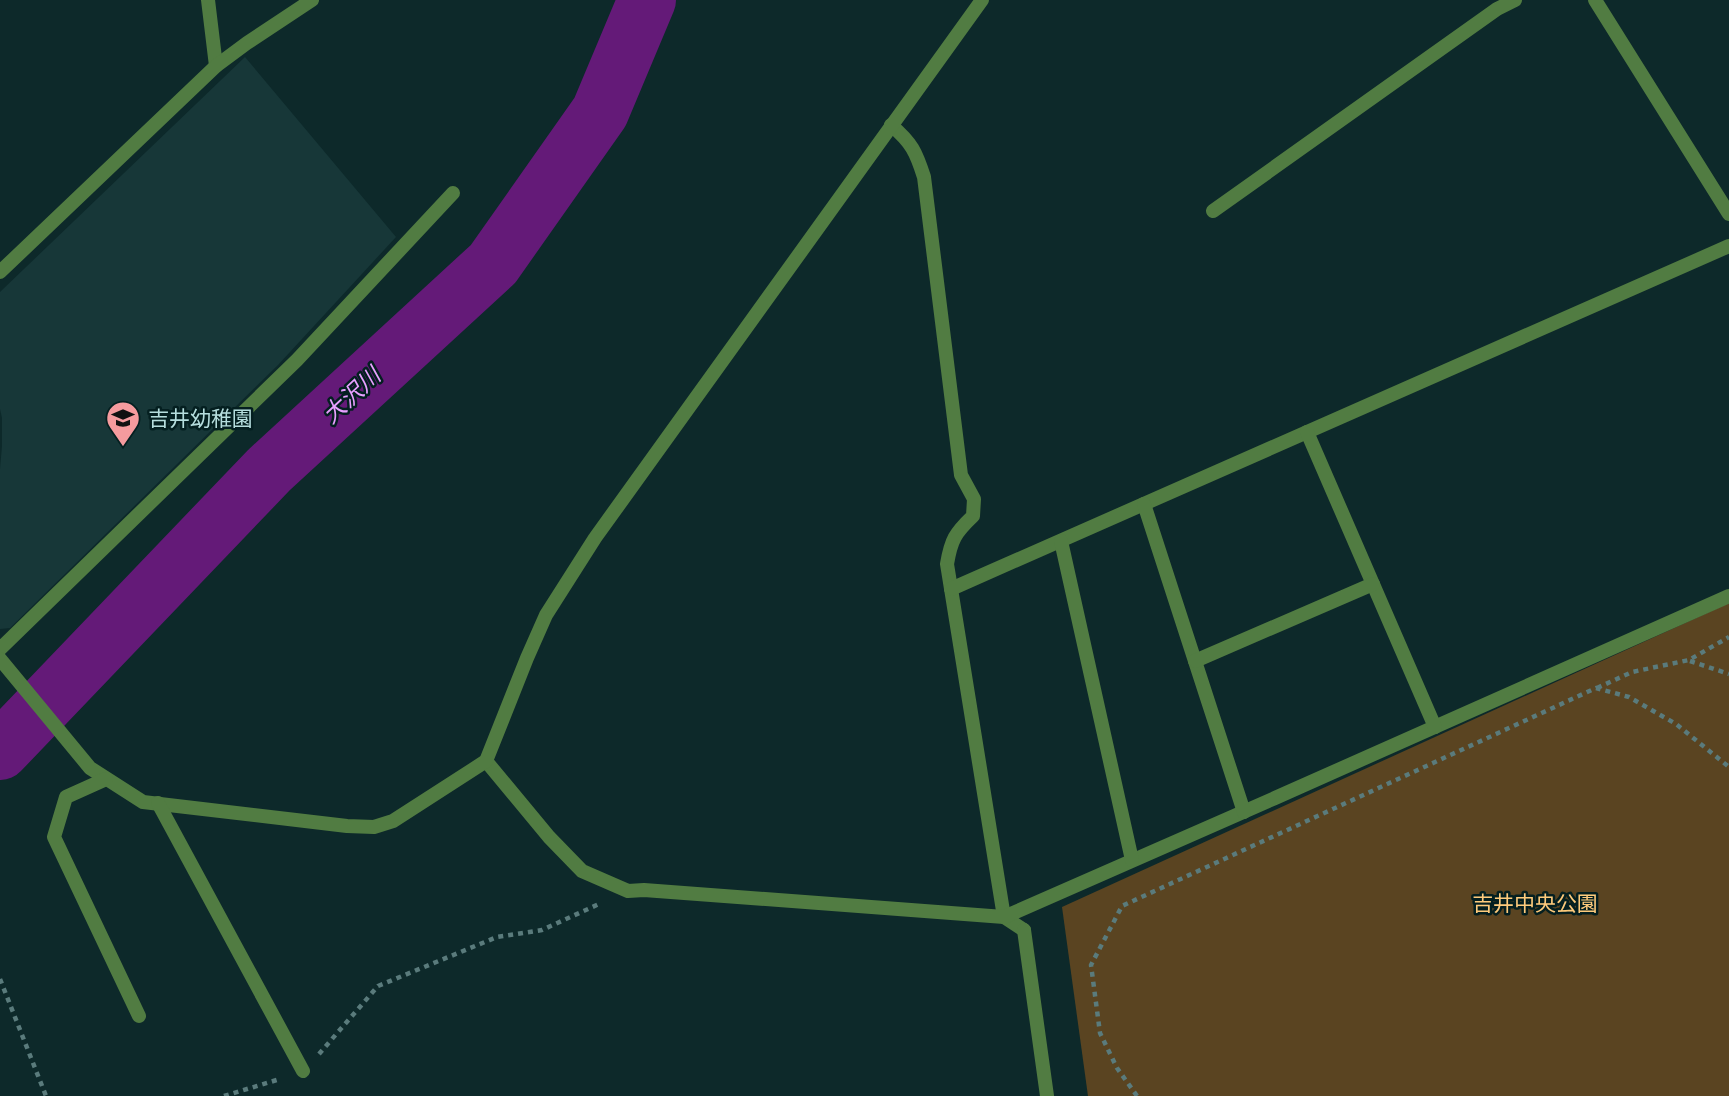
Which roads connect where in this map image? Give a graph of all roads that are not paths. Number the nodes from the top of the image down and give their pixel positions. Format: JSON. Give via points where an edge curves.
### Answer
{"nodes":[{"id":1,"x":208,"y":0,"type":"edge"},
{"id":2,"x":312,"y":0,"type":"edge"},
{"id":3,"x":982,"y":0,"type":"edge"},
{"id":4,"x":1515,"y":0,"type":"edge"},
{"id":5,"x":1595,"y":0,"type":"edge"},
{"id":6,"x":216,"y":66,"type":"junction"},
{"id":7,"x":891,"y":125,"type":"junction"},
{"id":8,"x":453,"y":192,"type":"dead end"},
{"id":9,"x":1727,"y":205,"type":"edge"},
{"id":10,"x":1213,"y":211,"type":"dead end"},
{"id":11,"x":1729,"y":246,"type":"edge"},
{"id":12,"x":0,"y":272,"type":"edge"},
{"id":13,"x":1307,"y":432,"type":"junction"},
{"id":14,"x":1144,"y":504,"type":"junction"},
{"id":15,"x":1061,"y":541,"type":"junction"},
{"id":16,"x":1373,"y":584,"type":"junction"},
{"id":17,"x":951,"y":589,"type":"junction"},
{"id":18,"x":1729,"y":596,"type":"edge"},
{"id":19,"x":0,"y":649,"type":"edge"},
{"id":20,"x":0,"y":659,"type":"edge"},
{"id":21,"x":1195,"y":661,"type":"junction"},
{"id":22,"x":1434,"y":727,"type":"junction"},
{"id":23,"x":486,"y":761,"type":"junction"},
{"id":24,"x":106,"y":779,"type":"junction"},
{"id":25,"x":158,"y":803,"type":"junction"},
{"id":26,"x":1244,"y":812,"type":"junction"},
{"id":27,"x":1132,"y":860,"type":"junction"},
{"id":28,"x":1004,"y":917,"type":"junction"},
{"id":29,"x":139,"y":1016,"type":"dead end"},
{"id":30,"x":303,"y":1071,"type":"road end"},
{"id":31,"x":1047,"y":1096,"type":"edge"}],
"edges":[{"from":1,"to":6,"type":"street"},
{"from":2,"to":6,"type":"street"},
{"from":3,"to":7,"type":"street"},
{"from":4,"to":10,"type":"street"},
{"from":5,"to":9,"type":"street"},
{"from":6,"to":12,"type":"street"},
{"from":7,"to":17,"type":"street","via":[[916,153],[924,177],[961,475],[974,499],[973,516],[950,542]]},
{"from":7,"to":23,"type":"street","via":[[595,538],[546,615]]},
{"from":8,"to":19,"type":"street","via":[[297,360]]},
{"from":11,"to":13,"type":"street"},
{"from":13,"to":14,"type":"street"},
{"from":13,"to":16,"type":"street"},
{"from":14,"to":15,"type":"street"},
{"from":14,"to":21,"type":"street"},
{"from":15,"to":17,"type":"street"},
{"from":15,"to":27,"type":"street"},
{"from":16,"to":21,"type":"street"},
{"from":16,"to":22,"type":"street"},
{"from":17,"to":28,"type":"street"},
{"from":18,"to":22,"type":"street"},
{"from":20,"to":24,"type":"street","via":[[90,768]]},
{"from":21,"to":26,"type":"street"},
{"from":22,"to":26,"type":"street"},
{"from":23,"to":25,"type":"street","via":[[393,821],[374,827]]},
{"from":23,"to":28,"type":"street","via":[[582,871],[628,891]]},
{"from":24,"to":25,"type":"street","via":[[143,802]]},
{"from":24,"to":29,"type":"street","via":[[66,797],[54,836]]},
{"from":25,"to":30,"type":"street"},
{"from":26,"to":27,"type":"street"},
{"from":27,"to":28,"type":"street"},
{"from":28,"to":31,"type":"street","via":[[1024,930]]}]}
